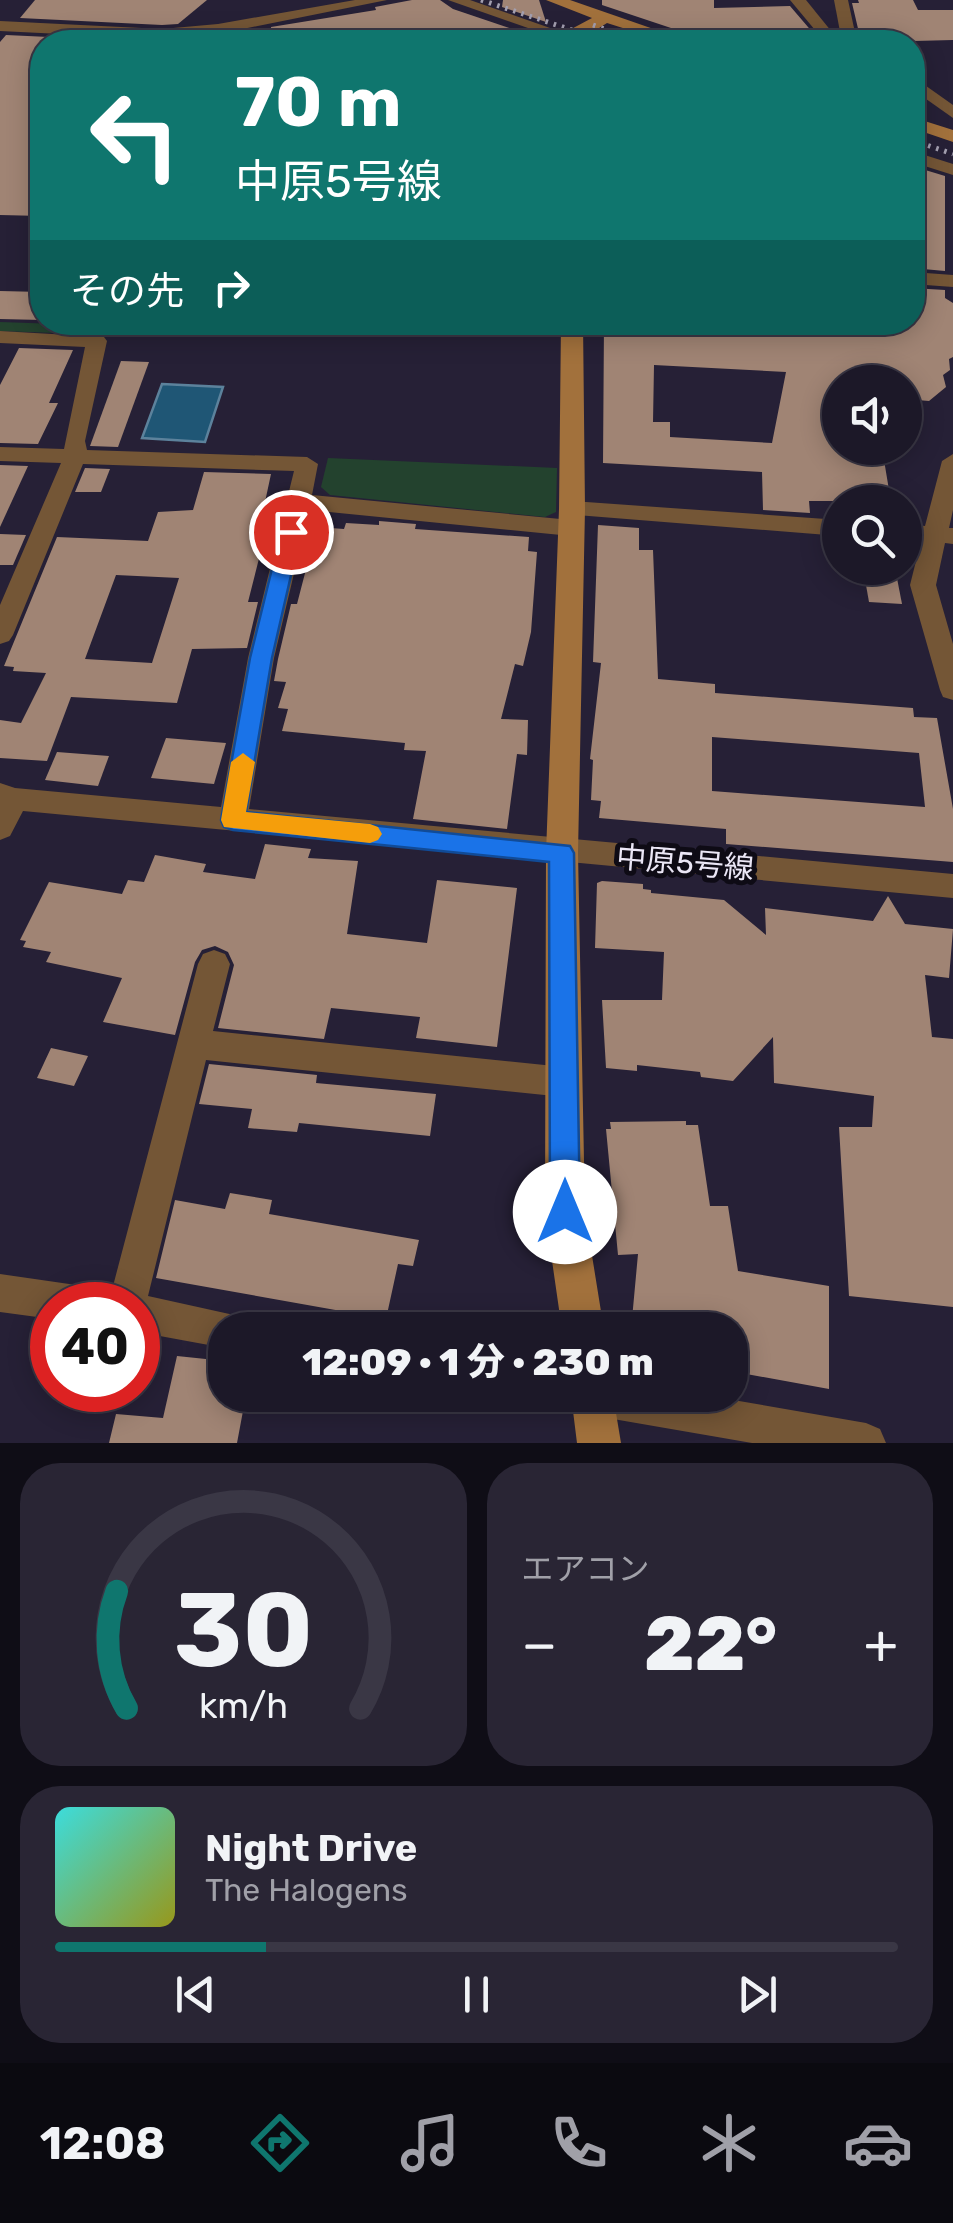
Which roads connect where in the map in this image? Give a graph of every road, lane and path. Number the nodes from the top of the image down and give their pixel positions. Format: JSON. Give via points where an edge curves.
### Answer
{"nodes":[{"id":1,"x":380,"y":0,"type":"edge"},
{"id":2,"x":454,"y":0,"type":"edge"},
{"id":3,"x":555,"y":0,"type":"edge"},
{"id":4,"x":796,"y":0,"type":"edge"},
{"id":5,"x":841,"y":0,"type":"edge"},
{"id":6,"x":606,"y":18,"type":"junction"},
{"id":7,"x":0,"y":26,"type":"edge"},
{"id":8,"x":81,"y":30,"type":"edge"},
{"id":9,"x":207,"y":30,"type":"edge"},
{"id":10,"x":541,"y":30,"type":"edge"},
{"id":11,"x":589,"y":30,"type":"edge"},
{"id":12,"x":644,"y":30,"type":"edge"},
{"id":13,"x":821,"y":30,"type":"edge"},
{"id":14,"x":847,"y":30,"type":"edge"},
{"id":15,"x":925,"y":91,"type":"edge"},
{"id":16,"x":953,"y":113,"type":"edge"},
{"id":17,"x":925,"y":126,"type":"edge"},
{"id":18,"x":951,"y":133,"type":"edge"},
{"id":19,"x":925,"y":160,"type":"edge"},
{"id":20,"x":953,"y":170,"type":"edge"},
{"id":21,"x":925,"y":279,"type":"edge"},
{"id":22,"x":953,"y":280,"type":"edge"},
{"id":23,"x":572,"y":335,"type":"edge"},
{"id":24,"x":0,"y":337,"type":"edge"},
{"id":25,"x":0,"y":454,"type":"edge"},
{"id":26,"x":76,"y":454,"type":"junction"},
{"id":27,"x":953,"y":461,"type":"edge"},
{"id":28,"x":299,"y":501,"type":"junction"},
{"id":29,"x":572,"y":519,"type":"junction"},
{"id":30,"x":822,"y":527,"type":"edge"},
{"id":31,"x":944,"y":535,"type":"edge"},
{"id":32,"x":0,"y":635,"type":"edge"},
{"id":33,"x":953,"y":690,"type":"edge"},
{"id":34,"x":7,"y":797,"type":"edge"},
{"id":35,"x":233,"y":820,"type":"junction"},
{"id":36,"x":0,"y":828,"type":"edge"},
{"id":37,"x":562,"y":853,"type":"junction"},
{"id":38,"x":953,"y":886,"type":"edge"},
{"id":39,"x":214,"y":964,"type":"dead end"},
{"id":40,"x":192,"y":1044,"type":"junction"},
{"id":41,"x":564,"y":1082,"type":"junction"},
{"id":42,"x":133,"y":1282,"type":"edge"},
{"id":43,"x":0,"y":1293,"type":"edge"},
{"id":44,"x":30,"y":1297,"type":"edge"},
{"id":45,"x":579,"y":1312,"type":"edge"},
{"id":46,"x":160,"y":1317,"type":"edge"},
{"id":47,"x":208,"y":1326,"type":"edge"},
{"id":48,"x":594,"y":1412,"type":"edge"},
{"id":49,"x":689,"y":1412,"type":"edge"},
{"id":50,"x":599,"y":1443,"type":"edge"},
{"id":51,"x":866,"y":1443,"type":"edge"}],
"edges":[{"from":1,"to":9,"type":"street"},
{"from":2,"to":10,"type":"street"},
{"from":3,"to":6,"type":"street"},
{"from":4,"to":13,"type":"street"},
{"from":5,"to":14,"type":"street"},
{"from":6,"to":11,"type":"street"},
{"from":6,"to":12,"type":"street"},
{"from":7,"to":8,"type":"street"},
{"from":15,"to":16,"type":"street"},
{"from":17,"to":18,"type":"street"},
{"from":19,"to":20,"type":"street"},
{"from":21,"to":22,"type":"street"},
{"from":23,"to":29,"type":"street"},
{"from":24,"to":26,"type":"street","via":[[97,341]]},
{"from":25,"to":26,"type":"street"},
{"from":26,"to":28,"type":"street","via":[[307,464]]},
{"from":26,"to":32,"type":"street"},
{"from":27,"to":31,"type":"street"},
{"from":28,"to":29,"type":"street"},
{"from":28,"to":35,"type":"street","via":[[261,658]]},
{"from":29,"to":30,"type":"street"},
{"from":29,"to":37,"type":"street"},
{"from":31,"to":33,"type":"street","via":[[923,585]]},
{"from":34,"to":35,"type":"street","name":"中原5号線"},
{"from":34,"to":36,"type":"street"},
{"from":35,"to":37,"type":"street","name":"中原5号線"},
{"from":37,"to":38,"type":"street","name":"中原5号線"},
{"from":37,"to":41,"type":"street"},
{"from":39,"to":40,"type":"street"},
{"from":40,"to":41,"type":"street"},
{"from":40,"to":42,"type":"street"},
{"from":41,"to":45,"type":"street","via":[[565,1212]]},
{"from":43,"to":44,"type":"street"},
{"from":46,"to":47,"type":"street"},
{"from":48,"to":50,"type":"street"},
{"from":49,"to":51,"type":"street"}]}
